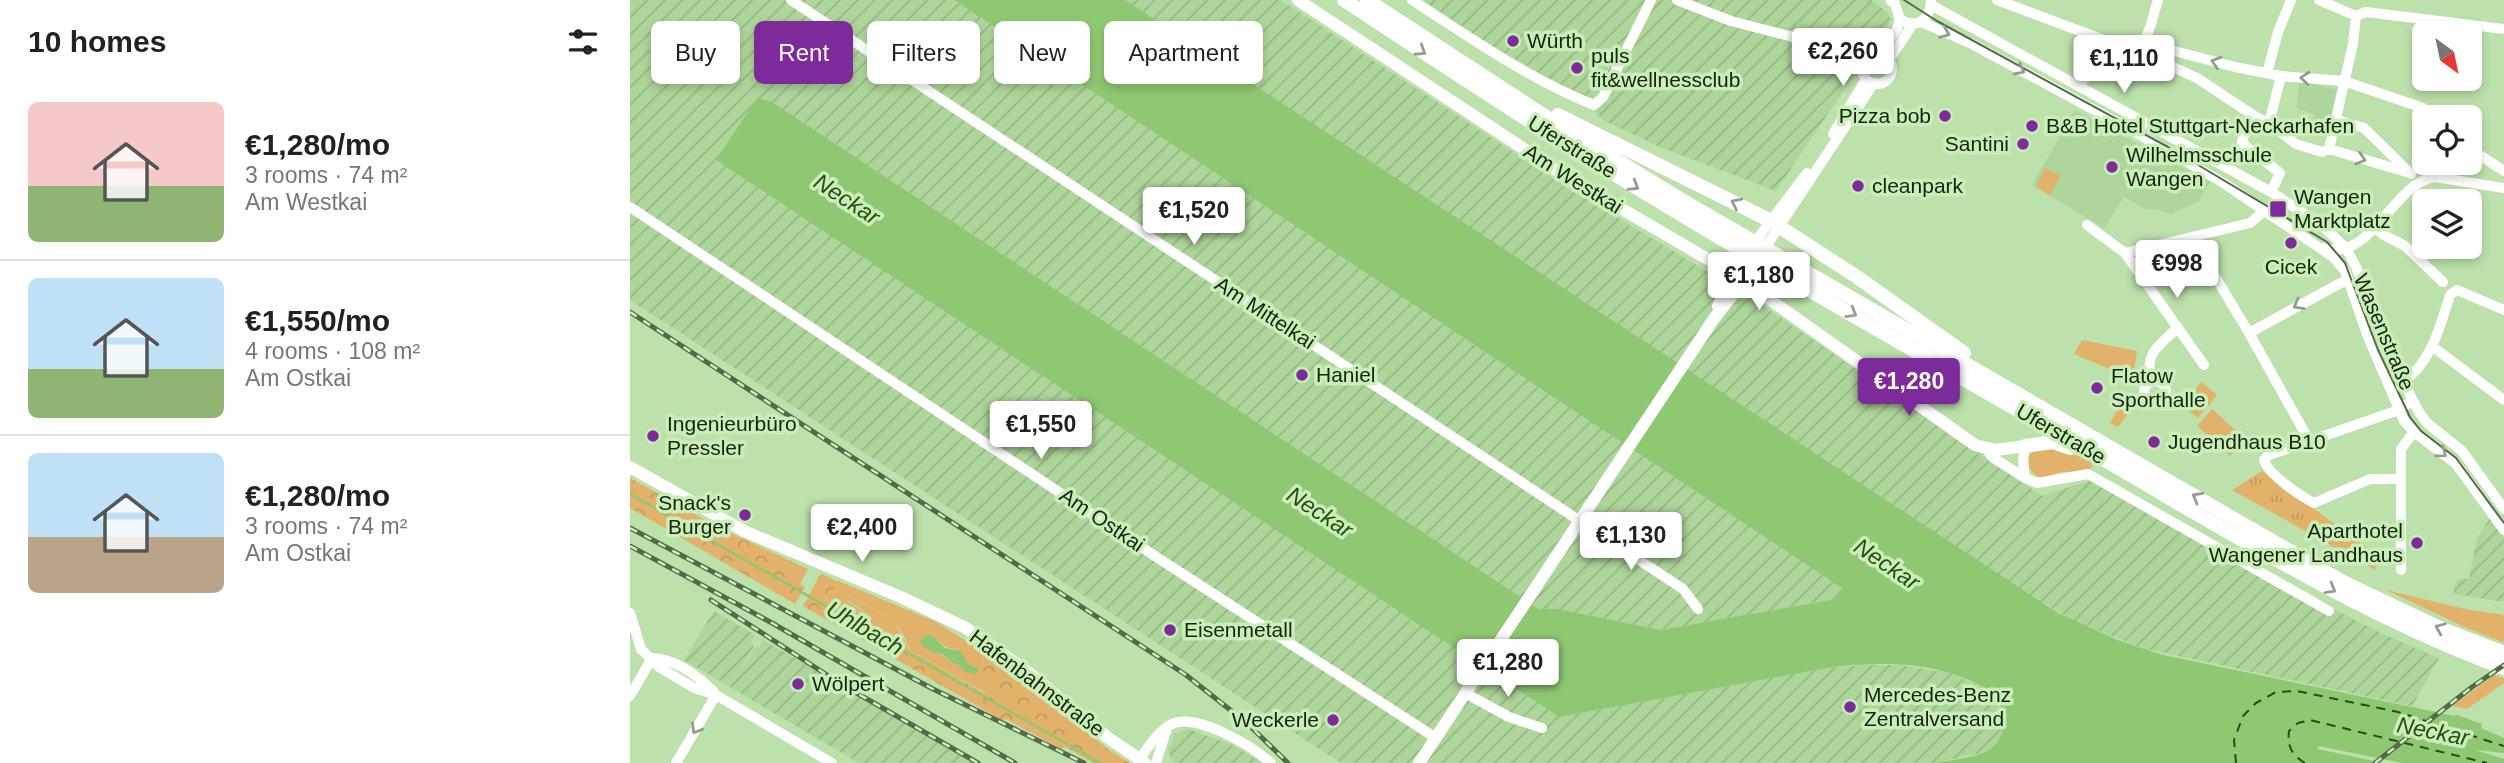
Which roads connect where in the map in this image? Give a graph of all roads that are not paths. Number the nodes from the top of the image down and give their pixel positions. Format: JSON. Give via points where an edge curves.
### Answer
{"nodes":[{"id":1,"x":791,"y":0,"type":"edge"},
{"id":2,"x":1298,"y":0,"type":"edge"},
{"id":3,"x":1344,"y":0,"type":"edge"},
{"id":4,"x":1367,"y":0,"type":"edge"},
{"id":5,"x":1412,"y":0,"type":"edge"},
{"id":6,"x":1651,"y":0,"type":"edge"},
{"id":7,"x":1677,"y":0,"type":"edge"},
{"id":8,"x":1997,"y":0,"type":"edge"},
{"id":9,"x":2158,"y":0,"type":"edge"},
{"id":10,"x":2291,"y":0,"type":"edge"},
{"id":11,"x":2319,"y":0,"type":"edge"},
{"id":12,"x":1894,"y":1,"type":"edge"},
{"id":13,"x":1931,"y":2,"type":"edge"},
{"id":14,"x":2356,"y":16,"type":"junction"},
{"id":15,"x":1900,"y":19,"type":"junction"},
{"id":16,"x":1917,"y":23,"type":"junction"},
{"id":17,"x":2504,"y":29,"type":"edge"},
{"id":18,"x":2111,"y":42,"type":"junction"},
{"id":19,"x":2167,"y":49,"type":"dead end"},
{"id":20,"x":1880,"y":54,"type":"junction"},
{"id":21,"x":1889,"y":60,"type":"junction"},
{"id":22,"x":2162,"y":62,"type":"dead end"},
{"id":23,"x":1864,"y":63,"type":"junction"},
{"id":24,"x":2267,"y":72,"type":"junction"},
{"id":25,"x":2281,"y":76,"type":"junction"},
{"id":26,"x":2085,"y":79,"type":"dead end"},
{"id":27,"x":1870,"y":81,"type":"junction"},
{"id":28,"x":2344,"y":82,"type":"junction"},
{"id":29,"x":2414,"y":105,"type":"edge"},
{"id":30,"x":1540,"y":113,"type":"junction"},
{"id":31,"x":2256,"y":117,"type":"junction"},
{"id":32,"x":2337,"y":120,"type":"junction"},
{"id":33,"x":2269,"y":123,"type":"junction"},
{"id":34,"x":2329,"y":149,"type":"junction"},
{"id":35,"x":2482,"y":156,"type":"edge"},
{"id":36,"x":2504,"y":171,"type":"edge"},
{"id":37,"x":2410,"y":173,"type":"junction"},
{"id":38,"x":2418,"y":183,"type":"junction"},
{"id":39,"x":2504,"y":188,"type":"edge"},
{"id":40,"x":2271,"y":192,"type":"junction"},
{"id":41,"x":630,"y":207,"type":"edge"},
{"id":42,"x":2264,"y":211,"type":"junction"},
{"id":43,"x":2087,"y":225,"type":"dead end"},
{"id":44,"x":2375,"y":228,"type":"junction"},
{"id":45,"x":1772,"y":229,"type":"junction"},
{"id":46,"x":2192,"y":238,"type":"junction"},
{"id":47,"x":2319,"y":247,"type":"junction"},
{"id":48,"x":2346,"y":248,"type":"junction"},
{"id":49,"x":2125,"y":253,"type":"junction"},
{"id":50,"x":2341,"y":264,"type":"junction"},
{"id":51,"x":1739,"y":278,"type":"junction"},
{"id":52,"x":2348,"y":279,"type":"junction"},
{"id":53,"x":2443,"y":282,"type":"dead end"},
{"id":54,"x":2504,"y":310,"type":"edge"},
{"id":55,"x":2178,"y":327,"type":"junction"},
{"id":56,"x":2249,"y":332,"type":"junction"},
{"id":57,"x":2433,"y":346,"type":"junction"},
{"id":58,"x":2204,"y":365,"type":"dead end"},
{"id":59,"x":1984,"y":373,"type":"junction"},
{"id":60,"x":2152,"y":382,"type":"dead end"},
{"id":61,"x":2403,"y":382,"type":"junction"},
{"id":62,"x":2504,"y":400,"type":"edge"},
{"id":63,"x":2413,"y":401,"type":"junction"},
{"id":64,"x":2398,"y":410,"type":"junction"},
{"id":65,"x":2414,"y":432,"type":"junction"},
{"id":66,"x":2310,"y":442,"type":"junction"},
{"id":67,"x":2025,"y":446,"type":"junction"},
{"id":68,"x":1987,"y":449,"type":"junction"},
{"id":69,"x":2089,"y":451,"type":"junction"},
{"id":70,"x":630,"y":467,"type":"edge"},
{"id":71,"x":2025,"y":478,"type":"junction"},
{"id":72,"x":2401,"y":479,"type":"junction"},
{"id":73,"x":2504,"y":509,"type":"edge"},
{"id":74,"x":1580,"y":520,"type":"junction"},
{"id":75,"x":2504,"y":530,"type":"edge"},
{"id":76,"x":2401,"y":570,"type":"dead end"},
{"id":77,"x":1698,"y":609,"type":"dead end"},
{"id":78,"x":2329,"y":611,"type":"dead end"},
{"id":79,"x":630,"y":613,"type":"edge"},
{"id":80,"x":636,"y":650,"type":"edge"},
{"id":81,"x":2504,"y":653,"type":"edge"},
{"id":82,"x":652,"y":659,"type":"junction"},
{"id":83,"x":2504,"y":668,"type":"edge"},
{"id":84,"x":1469,"y":687,"type":"junction"},
{"id":85,"x":716,"y":695,"type":"junction"},
{"id":86,"x":630,"y":696,"type":"edge"},
{"id":87,"x":1167,"y":728,"type":"junction"},
{"id":88,"x":1542,"y":728,"type":"dead end"},
{"id":89,"x":1433,"y":742,"type":"junction"},
{"id":90,"x":1142,"y":761,"type":"edge"},
{"id":91,"x":676,"y":763,"type":"edge"},
{"id":92,"x":832,"y":763,"type":"edge"},
{"id":93,"x":1156,"y":763,"type":"edge"},
{"id":94,"x":1271,"y":763,"type":"edge"},
{"id":95,"x":1421,"y":763,"type":"edge"}],
"edges":[{"from":1,"to":74,"type":"street","name":"Am Mittelkai"},
{"from":2,"to":51,"type":"main road","name":"Am Westkai","via":[[1562,174]]},
{"from":3,"to":69,"type":"highway","name":"Uferstraße","one_way":true,"via":[[1663,203]]},
{"from":4,"to":30,"type":"highway","name":"Uferstraße"},
{"from":5,"to":6,"type":"street","via":[[1517,67],[1594,105],[1603,97]]},
{"from":7,"to":23,"type":"street"},
{"from":8,"to":18,"type":"street"},
{"from":9,"to":18,"type":"street","via":[[2144,43],[2129,49]]},
{"from":10,"to":24,"type":"street"},
{"from":11,"to":14,"type":"street"},
{"from":12,"to":15,"type":"street"},
{"from":13,"to":16,"type":"street","via":[[1928,16]]},
{"from":13,"to":40,"type":"street"},
{"from":14,"to":17,"type":"street","via":[[2366,12]]},
{"from":14,"to":28,"type":"street"},
{"from":15,"to":16,"type":"street"},
{"from":15,"to":20,"type":"street"},
{"from":16,"to":21,"type":"street"},
{"from":16,"to":42,"type":"street","one_way":true,"via":[[1972,44],[2124,126]]},
{"from":18,"to":26,"type":"street"},
{"from":24,"to":19,"type":"street","one_way":true},
{"from":20,"to":21,"type":"street"},
{"from":20,"to":23,"type":"street"},
{"from":21,"to":27,"type":"street","via":[[1890,76],[1882,83]]},
{"from":22,"to":31,"type":"street","via":[[2197,78]]},
{"from":23,"to":27,"type":"street"},
{"from":24,"to":25,"type":"street"},
{"from":28,"to":25,"type":"street","one_way":true},
{"from":25,"to":33,"type":"street"},
{"from":27,"to":45,"type":"street"},
{"from":28,"to":29,"type":"street"},
{"from":28,"to":32,"type":"street"},
{"from":45,"to":30,"type":"highway","one_way":true,"via":[[1557,114]]},
{"from":30,"to":59,"type":"highway","name":"Uferstraße","via":[[1690,205]]},
{"from":31,"to":33,"type":"street"},
{"from":31,"to":40,"type":"street","via":[[2242,142],[2280,173]]},
{"from":32,"to":34,"type":"street"},
{"from":32,"to":37,"type":"street","via":[[2364,128]]},
{"from":33,"to":34,"type":"street","via":[[2296,144],[2322,152]]},
{"from":34,"to":37,"type":"street","one_way":true},
{"from":35,"to":36,"type":"street"},
{"from":37,"to":38,"type":"street"},
{"from":38,"to":39,"type":"street","via":[[2434,177]]},
{"from":38,"to":44,"type":"street"},
{"from":40,"to":48,"type":"street","via":[[2319,223]]},
{"from":41,"to":89,"type":"street","name":"Am Ostkai"},
{"from":42,"to":46,"type":"street","via":[[2250,223]]},
{"from":42,"to":47,"type":"street"},
{"from":43,"to":49,"type":"street"},
{"from":44,"to":48,"type":"street"},
{"from":44,"to":53,"type":"street","via":[[2407,247]]},
{"from":45,"to":51,"type":"street"},
{"from":45,"to":59,"type":"highway","via":[[1857,277],[1978,362]]},
{"from":46,"to":49,"type":"street"},
{"from":46,"to":56,"type":"street"},
{"from":47,"to":48,"type":"street"},
{"from":47,"to":50,"type":"street"},
{"from":48,"to":50,"type":"street"},
{"from":48,"to":61,"type":"street","name":"Wasenstraße"},
{"from":49,"to":55,"type":"street"},
{"from":50,"to":52,"type":"street","name":"Wasenstraße"},
{"from":51,"to":68,"type":"main road","name":"Am Westkai","via":[[1975,445]]},
{"from":51,"to":74,"type":"main road"},
{"from":52,"to":56,"type":"street","one_way":true},
{"from":52,"to":64,"type":"street","name":"Wasenstraße"},
{"from":54,"to":57,"type":"street","via":[[2454,292]]},
{"from":55,"to":58,"type":"street"},
{"from":55,"to":60,"type":"street","via":[[2149,358]]},
{"from":56,"to":66,"type":"street"},
{"from":57,"to":61,"type":"street"},
{"from":57,"to":62,"type":"street"},
{"from":81,"to":59,"type":"highway","name":"Uferstraße","one_way":true,"via":[[2345,583]]},
{"from":61,"to":63,"type":"street","name":"Wasenstraße"},
{"from":63,"to":64,"type":"street"},
{"from":63,"to":73,"type":"street","name":"Wasenstraße","via":[[2427,424],[2462,451]]},
{"from":64,"to":65,"type":"street","name":"Wasenstraße"},
{"from":64,"to":66,"type":"street"},
{"from":65,"to":72,"type":"street","via":[[2401,449]]},
{"from":65,"to":75,"type":"street","name":"Wasenstraße","one_way":true,"via":[[2456,464]]},
{"from":66,"to":72,"type":"street","via":[[2264,460],[2266,468],[2314,503],[2370,479]]},
{"from":67,"to":68,"type":"main road"},
{"from":67,"to":69,"type":"highway","via":[[2053,442],[2078,452]]},
{"from":67,"to":71,"type":"street"},
{"from":68,"to":71,"type":"street","name":"Am Westkai"},
{"from":69,"to":83,"type":"highway","name":"Uferstraße","one_way":true,"via":[[2347,598]]},
{"from":70,"to":90,"type":"main road","name":"Hafenbahnstraße","via":[[744,531],[966,628]]},
{"from":71,"to":78,"type":"street","via":[[2038,483],[2088,474]]},
{"from":72,"to":76,"type":"street"},
{"from":74,"to":77,"type":"street","name":"Am Mittelkai","via":[[1683,589]]},
{"from":74,"to":84,"type":"main road"},
{"from":79,"to":80,"type":"street"},
{"from":80,"to":82,"type":"street"},
{"from":82,"to":85,"type":"street","via":[[694,688]]},
{"from":82,"to":86,"type":"street"},
{"from":84,"to":88,"type":"street","via":[[1509,717]]},
{"from":84,"to":89,"type":"main road"},
{"from":85,"to":91,"type":"street","one_way":true},
{"from":85,"to":92,"type":"street"},
{"from":87,"to":90,"type":"street","name":"Hafenbahnstraße","via":[[1157,735]]},
{"from":87,"to":93,"type":"street"},
{"from":87,"to":94,"type":"street","via":[[1174,723],[1199,724],[1237,739]]},
{"from":89,"to":95,"type":"main road"}]}
